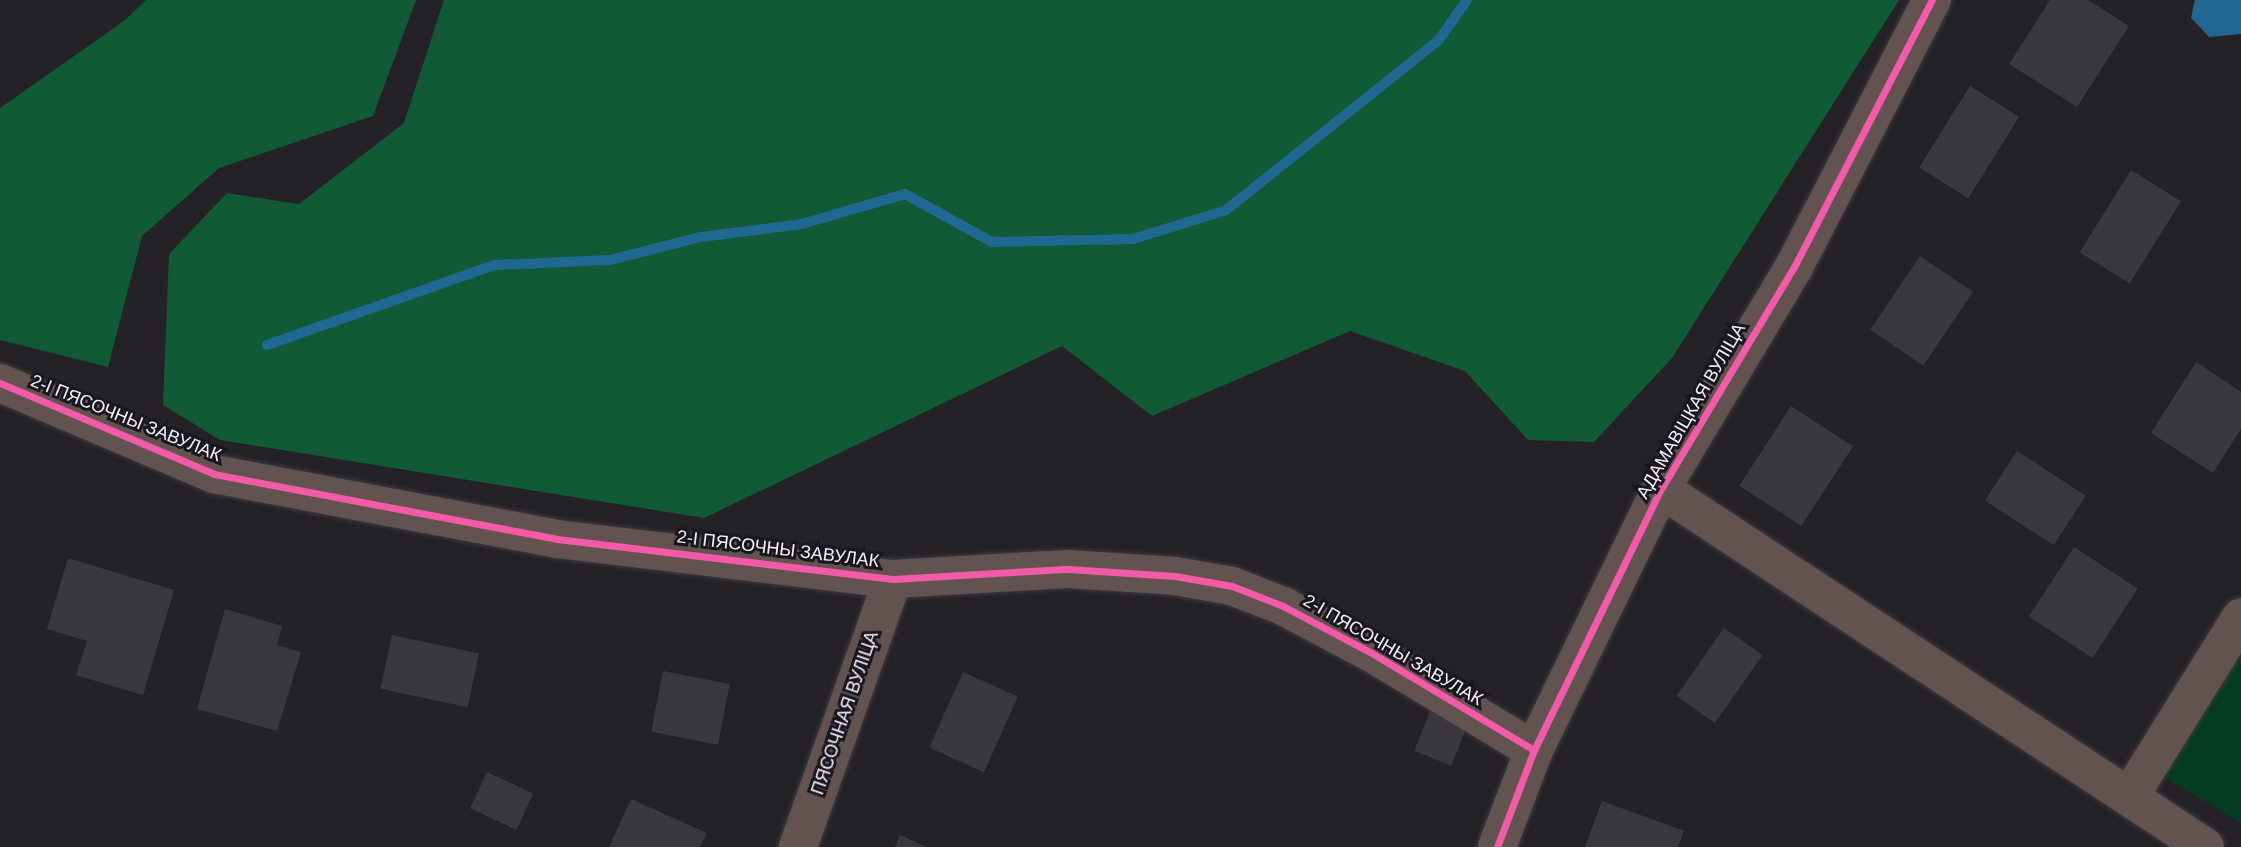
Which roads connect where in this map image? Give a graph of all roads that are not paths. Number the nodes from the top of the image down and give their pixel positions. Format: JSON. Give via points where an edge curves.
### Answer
{"nodes":[{"id":1,"x":1931,"y":0,"type":"edge"},
{"id":2,"x":0,"y":383,"type":"edge"},
{"id":3,"x":1661,"y":489,"type":"junction"},
{"id":4,"x":893,"y":579,"type":"junction"},
{"id":5,"x":2241,"y":617,"type":"edge"},
{"id":6,"x":1534,"y":750,"type":"junction"},
{"id":7,"x":2131,"y":794,"type":"junction"},
{"id":8,"x":798,"y":847,"type":"edge"},
{"id":9,"x":1497,"y":847,"type":"edge"},
{"id":10,"x":2205,"y":847,"type":"edge"}],
"edges":[{"from":1,"to":3,"type":"street","name":"АДАМАВІЦКАЯ ВУЛІЦА","via":[[1794,267]]},
{"from":2,"to":4,"type":"street","name":"2-І ПЯСОЧНЫ ЗАВУЛАК","via":[[214,474],[556,539]]},
{"from":3,"to":6,"type":"street","name":"АДАМАВІЦКАЯ ВУЛІЦА"},
{"from":3,"to":7,"type":"street"},
{"from":4,"to":6,"type":"street","name":"2-І ПЯСОЧНЫ ЗАВУЛАК","via":[[1068,569],[1175,576],[1232,586],[1283,606],[1370,652]]},
{"from":4,"to":8,"type":"street","name":"ПЯСОЧНАЯ ВУЛІЦА"},
{"from":5,"to":7,"type":"street"},
{"from":6,"to":9,"type":"street","name":"АДАМАВІЦКАЯ ВУЛІЦА"},
{"from":7,"to":10,"type":"street"}]}
